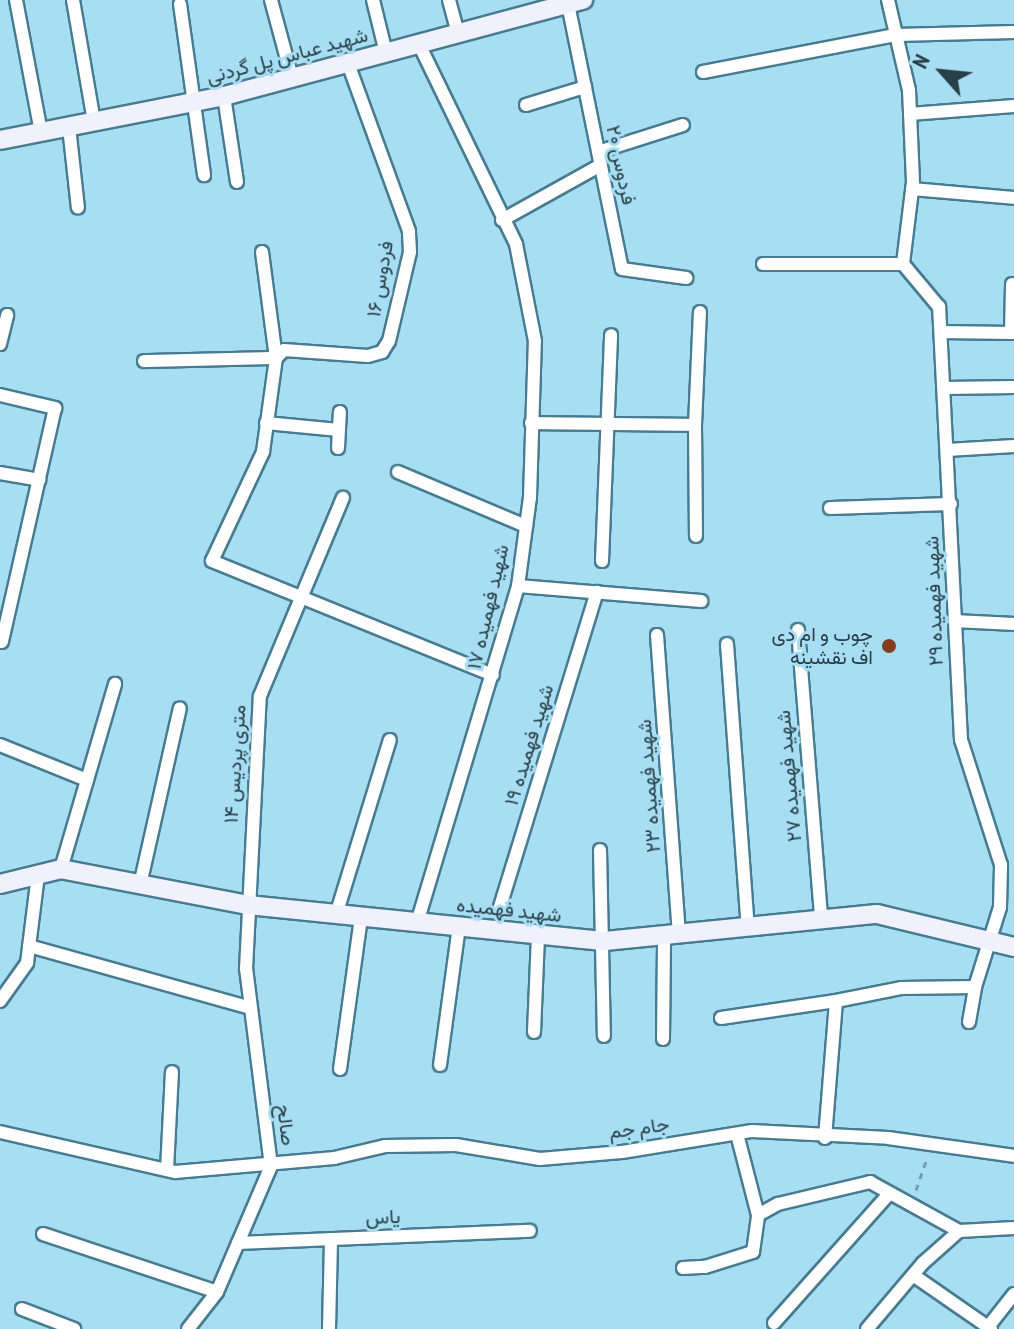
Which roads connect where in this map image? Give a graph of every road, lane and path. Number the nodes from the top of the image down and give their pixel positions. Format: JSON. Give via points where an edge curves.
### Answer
{"nodes":[{"id":1,"x":16,"y":0,"type":"edge"},
{"id":2,"x":73,"y":0,"type":"edge"},
{"id":3,"x":271,"y":0,"type":"edge"},
{"id":4,"x":373,"y":0,"type":"edge"},
{"id":5,"x":449,"y":0,"type":"edge"},
{"id":6,"x":888,"y":0,"type":"edge"},
{"id":7,"x":575,"y":2,"type":"edge"},
{"id":8,"x":180,"y":4,"type":"dead end"},
{"id":9,"x":1014,"y":32,"type":"edge"},
{"id":10,"x":458,"y":33,"type":"junction"},
{"id":11,"x":896,"y":35,"type":"junction"},
{"id":12,"x":419,"y":44,"type":"junction"},
{"id":13,"x":386,"y":53,"type":"junction"},
{"id":14,"x":348,"y":63,"type":"junction"},
{"id":15,"x":703,"y":72,"type":"dead end"},
{"id":16,"x":292,"y":78,"type":"junction"},
{"id":17,"x":585,"y":87,"type":"junction"},
{"id":18,"x":224,"y":96,"type":"junction"},
{"id":19,"x":193,"y":103,"type":"junction"},
{"id":20,"x":526,"y":105,"type":"dead end"},
{"id":21,"x":1014,"y":106,"type":"edge"},
{"id":22,"x":910,"y":114,"type":"junction"},
{"id":23,"x":94,"y":122,"type":"junction"},
{"id":24,"x":683,"y":125,"type":"dead end"},
{"id":25,"x":69,"y":127,"type":"junction"},
{"id":26,"x":41,"y":132,"type":"junction"},
{"id":27,"x":0,"y":140,"type":"edge"},
{"id":28,"x":598,"y":152,"type":"junction"},
{"id":29,"x":601,"y":165,"type":"junction"},
{"id":30,"x":204,"y":175,"type":"dead end"},
{"id":31,"x":237,"y":182,"type":"dead end"},
{"id":32,"x":912,"y":189,"type":"junction"},
{"id":33,"x":1014,"y":198,"type":"edge"},
{"id":34,"x":78,"y":208,"type":"dead end"},
{"id":35,"x":502,"y":220,"type":"junction"},
{"id":36,"x":262,"y":252,"type":"dead end"},
{"id":37,"x":763,"y":264,"type":"dead end"},
{"id":38,"x":903,"y":264,"type":"junction"},
{"id":39,"x":686,"y":278,"type":"dead end"},
{"id":40,"x":1012,"y":284,"type":"edge"},
{"id":41,"x":700,"y":312,"type":"dead end"},
{"id":42,"x":7,"y":315,"type":"dead end"},
{"id":43,"x":941,"y":332,"type":"junction"},
{"id":44,"x":1012,"y":333,"type":"edge"},
{"id":45,"x":611,"y":335,"type":"dead end"},
{"id":46,"x":0,"y":344,"type":"edge"},
{"id":47,"x":276,"y":358,"type":"junction"},
{"id":48,"x":144,"y":361,"type":"dead end"},
{"id":49,"x":1014,"y":387,"type":"edge"},
{"id":50,"x":945,"y":388,"type":"junction"},
{"id":51,"x":0,"y":395,"type":"edge"},
{"id":52,"x":340,"y":412,"type":"dead end"},
{"id":53,"x":266,"y":423,"type":"junction"},
{"id":54,"x":531,"y":423,"type":"junction"},
{"id":55,"x":607,"y":424,"type":"junction"},
{"id":56,"x":695,"y":425,"type":"junction"},
{"id":57,"x":339,"y":430,"type":"junction"},
{"id":58,"x":1014,"y":446,"type":"edge"},
{"id":59,"x":338,"y":448,"type":"dead end"},
{"id":60,"x":947,"y":450,"type":"junction"},
{"id":61,"x":398,"y":472,"type":"dead end"},
{"id":62,"x":0,"y":473,"type":"edge"},
{"id":63,"x":39,"y":480,"type":"junction"},
{"id":64,"x":343,"y":498,"type":"dead end"},
{"id":65,"x":951,"y":504,"type":"junction"},
{"id":66,"x":830,"y":508,"type":"dead end"},
{"id":67,"x":526,"y":526,"type":"junction"},
{"id":68,"x":696,"y":536,"type":"dead end"},
{"id":69,"x":602,"y":561,"type":"dead end"},
{"id":70,"x":518,"y":586,"type":"junction"},
{"id":71,"x":597,"y":592,"type":"junction"},
{"id":72,"x":305,"y":599,"type":"junction"},
{"id":73,"x":701,"y":601,"type":"dead end"},
{"id":74,"x":955,"y":621,"type":"junction"},
{"id":75,"x":1014,"y":624,"type":"edge"},
{"id":76,"x":798,"y":630,"type":"dead end"},
{"id":77,"x":657,"y":635,"type":"dead end"},
{"id":78,"x":2,"y":642,"type":"edge"},
{"id":79,"x":727,"y":644,"type":"dead end"},
{"id":80,"x":493,"y":675,"type":"junction"},
{"id":81,"x":115,"y":684,"type":"dead end"},
{"id":82,"x":180,"y":708,"type":"dead end"},
{"id":83,"x":390,"y":740,"type":"dead end"},
{"id":84,"x":0,"y":745,"type":"edge"},
{"id":85,"x":87,"y":780,"type":"junction"},
{"id":86,"x":600,"y":850,"type":"dead end"},
{"id":87,"x":61,"y":869,"type":"junction"},
{"id":88,"x":38,"y":875,"type":"junction"},
{"id":89,"x":0,"y":884,"type":"edge"},
{"id":90,"x":140,"y":885,"type":"junction"},
{"id":91,"x":248,"y":905,"type":"junction"},
{"id":92,"x":499,"y":910,"type":"dead end"},
{"id":93,"x":336,"y":915,"type":"junction"},
{"id":94,"x":361,"y":917,"type":"junction"},
{"id":95,"x":821,"y":919,"type":"junction"},
{"id":96,"x":417,"y":923,"type":"junction"},
{"id":97,"x":459,"y":927,"type":"junction"},
{"id":98,"x":748,"y":927,"type":"junction"},
{"id":99,"x":671,"y":935,"type":"junction"},
{"id":100,"x":538,"y":936,"type":"junction"},
{"id":101,"x":605,"y":941,"type":"junction"},
{"id":102,"x":990,"y":942,"type":"junction"},
{"id":103,"x":29,"y":946,"type":"junction"},
{"id":104,"x":1014,"y":947,"type":"edge"},
{"id":105,"x":975,"y":987,"type":"junction"},
{"id":106,"x":0,"y":1001,"type":"edge"},
{"id":107,"x":836,"y":1001,"type":"junction"},
{"id":108,"x":251,"y":1008,"type":"junction"},
{"id":109,"x":721,"y":1018,"type":"dead end"},
{"id":110,"x":969,"y":1022,"type":"dead end"},
{"id":111,"x":534,"y":1032,"type":"dead end"},
{"id":112,"x":604,"y":1036,"type":"dead end"},
{"id":113,"x":663,"y":1039,"type":"dead end"},
{"id":114,"x":440,"y":1065,"type":"dead end"},
{"id":115,"x":340,"y":1069,"type":"dead end"},
{"id":116,"x":172,"y":1072,"type":"dead end"},
{"id":117,"x":0,"y":1132,"type":"edge"},
{"id":118,"x":737,"y":1134,"type":"junction"},
{"id":119,"x":825,"y":1138,"type":"junction"},
{"id":120,"x":932,"y":1145,"type":"junction"},
{"id":121,"x":1014,"y":1156,"type":"edge"},
{"id":122,"x":271,"y":1166,"type":"junction"},
{"id":123,"x":167,"y":1170,"type":"junction"},
{"id":124,"x":889,"y":1194,"type":"junction"},
{"id":125,"x":910,"y":1204,"type":"junction"},
{"id":126,"x":758,"y":1215,"type":"junction"},
{"id":127,"x":1014,"y":1228,"type":"edge"},
{"id":128,"x":530,"y":1231,"type":"dead end"},
{"id":129,"x":959,"y":1231,"type":"junction"},
{"id":130,"x":43,"y":1234,"type":"dead end"},
{"id":131,"x":331,"y":1239,"type":"junction"},
{"id":132,"x":238,"y":1243,"type":"junction"},
{"id":133,"x":683,"y":1268,"type":"dead end"},
{"id":134,"x":913,"y":1275,"type":"junction"},
{"id":135,"x":217,"y":1292,"type":"junction"},
{"id":136,"x":1014,"y":1294,"type":"edge"},
{"id":137,"x":22,"y":1309,"type":"dead end"},
{"id":138,"x":774,"y":1323,"type":"dead end"},
{"id":139,"x":990,"y":1328,"type":"edge"},
{"id":140,"x":74,"y":1329,"type":"edge"},
{"id":141,"x":188,"y":1329,"type":"edge"},
{"id":142,"x":329,"y":1329,"type":"edge"},
{"id":143,"x":867,"y":1329,"type":"edge"}],
"edges":[{"from":1,"to":26,"type":"street"},
{"from":2,"to":23,"type":"street"},
{"from":3,"to":16,"type":"street"},
{"from":4,"to":13,"type":"street"},
{"from":5,"to":10,"type":"street"},
{"from":6,"to":11,"type":"street"},
{"from":7,"to":10,"type":"street","name":"شهید عباس پل گردنی"},
{"from":7,"to":17,"type":"street","name":"فردوس ۲۰"},
{"from":8,"to":19,"type":"street"},
{"from":9,"to":11,"type":"street"},
{"from":10,"to":12,"type":"street","name":"شهید عباس پل گردنی"},
{"from":11,"to":15,"type":"street"},
{"from":11,"to":22,"type":"street"},
{"from":12,"to":13,"type":"street","name":"شهید عباس پل گردنی"},
{"from":12,"to":35,"type":"street","name":"شهید فهمیده ۱۷"},
{"from":13,"to":14,"type":"street","name":"شهید عباس پل گردنی"},
{"from":14,"to":16,"type":"street","name":"شهید عباس پل گردنی"},
{"from":14,"to":47,"type":"street","name":"فردوس ۱۶","via":[[409,231],[410,252],[389,341],[382,352],[368,356],[284,350]]},
{"from":16,"to":18,"type":"street","name":"شهید عباس پل گردنی"},
{"from":17,"to":20,"type":"street"},
{"from":17,"to":28,"type":"street","name":"فردوس ۲۰"},
{"from":18,"to":19,"type":"street","name":"شهید عباس پل گردنی"},
{"from":18,"to":31,"type":"street"},
{"from":19,"to":23,"type":"street","name":"شهید عباس پل گردنی"},
{"from":19,"to":30,"type":"street"},
{"from":21,"to":22,"type":"street"},
{"from":22,"to":32,"type":"street"},
{"from":23,"to":25,"type":"street","name":"شهید عباس پل گردنی"},
{"from":24,"to":28,"type":"street"},
{"from":25,"to":26,"type":"street","name":"شهید عباس پل گردنی"},
{"from":25,"to":34,"type":"street"},
{"from":26,"to":27,"type":"street","name":"شهید عباس پل گردنی"},
{"from":28,"to":29,"type":"street","name":"فردوس ۲۰"},
{"from":29,"to":35,"type":"street"},
{"from":29,"to":39,"type":"street","name":"فردوس ۲۰","via":[[622,269],[633,275]]},
{"from":32,"to":33,"type":"street"},
{"from":32,"to":38,"type":"street"},
{"from":35,"to":54,"type":"street","name":"شهید فهمیده ۱۷","via":[[516,244],[535,341]]},
{"from":36,"to":47,"type":"street"},
{"from":37,"to":38,"type":"street"},
{"from":38,"to":43,"type":"street","name":"شهید فهمیده ۲۹","via":[[939,307]]},
{"from":40,"to":44,"type":"street"},
{"from":41,"to":56,"type":"street"},
{"from":42,"to":46,"type":"street"},
{"from":43,"to":44,"type":"street"},
{"from":43,"to":50,"type":"street","name":"شهید فهمیده ۲۹"},
{"from":45,"to":55,"type":"street"},
{"from":47,"to":48,"type":"street","name":"فردوس ۱۶"},
{"from":47,"to":53,"type":"street"},
{"from":49,"to":50,"type":"street"},
{"from":50,"to":60,"type":"street","name":"شهید فهمیده ۲۹"},
{"from":51,"to":63,"type":"street","via":[[55,408]]},
{"from":52,"to":57,"type":"street"},
{"from":53,"to":57,"type":"street"},
{"from":53,"to":72,"type":"street","via":[[263,452],[212,561]]},
{"from":54,"to":55,"type":"street"},
{"from":54,"to":67,"type":"street","name":"شهید فهمیده ۱۷"},
{"from":55,"to":56,"type":"street"},
{"from":55,"to":69,"type":"street"},
{"from":56,"to":68,"type":"street"},
{"from":57,"to":59,"type":"street"},
{"from":58,"to":60,"type":"street"},
{"from":60,"to":65,"type":"street","name":"شهید فهمیده ۲۹"},
{"from":61,"to":67,"type":"street"},
{"from":62,"to":63,"type":"street"},
{"from":63,"to":78,"type":"street"},
{"from":64,"to":72,"type":"street","name":"۱۴ متری پردیس"},
{"from":65,"to":66,"type":"street"},
{"from":65,"to":74,"type":"street","name":"شهید فهمیده ۲۹"},
{"from":67,"to":70,"type":"street","name":"شهید فهمیده ۱۷"},
{"from":70,"to":71,"type":"street"},
{"from":70,"to":80,"type":"street","name":"شهید فهمیده ۱۷"},
{"from":71,"to":73,"type":"street"},
{"from":71,"to":92,"type":"street","name":"شهید فهمیده ۱۹"},
{"from":72,"to":80,"type":"street"},
{"from":72,"to":91,"type":"street","name":"۱۴ متری پردیس","via":[[260,696]]},
{"from":74,"to":75,"type":"street"},
{"from":74,"to":102,"type":"street","name":"شهید فهمیده ۲۹","via":[[961,740],[1001,865],[1000,907]]},
{"from":76,"to":95,"type":"street","name":"شهید فهمیده ۲۷"},
{"from":77,"to":99,"type":"street","name":"شهید فهمیده ۲۳"},
{"from":79,"to":98,"type":"street"},
{"from":80,"to":96,"type":"street","name":"شهید فهمیده ۱۷"},
{"from":81,"to":85,"type":"street"},
{"from":82,"to":90,"type":"street"},
{"from":83,"to":93,"type":"street"},
{"from":84,"to":85,"type":"street"},
{"from":85,"to":87,"type":"street"},
{"from":86,"to":101,"type":"street"},
{"from":87,"to":88,"type":"street","name":"شهید فهمیده"},
{"from":87,"to":90,"type":"street","name":"شهید فهمیده"},
{"from":88,"to":89,"type":"street","name":"شهید فهمیده"},
{"from":88,"to":103,"type":"street"},
{"from":90,"to":91,"type":"street","name":"شهید فهمیده"},
{"from":91,"to":93,"type":"street","name":"شهید فهمیده"},
{"from":91,"to":108,"type":"street","name":"صالح"},
{"from":93,"to":94,"type":"street","name":"شهید فهمیده"},
{"from":94,"to":96,"type":"street","name":"شهید فهمیده"},
{"from":94,"to":115,"type":"street"},
{"from":95,"to":98,"type":"street","name":"شهید فهمیده"},
{"from":95,"to":102,"type":"street","name":"شهید فهمیده","via":[[877,914]]},
{"from":96,"to":97,"type":"street","name":"شهید فهمیده"},
{"from":97,"to":100,"type":"street","name":"شهید فهمیده"},
{"from":97,"to":114,"type":"street"},
{"from":98,"to":99,"type":"street","name":"شهید فهمیده"},
{"from":99,"to":101,"type":"street","name":"شهید فهمیده"},
{"from":99,"to":113,"type":"street","name":"شهید فهمیده ۲۳"},
{"from":100,"to":101,"type":"street","name":"شهید فهمیده"},
{"from":100,"to":111,"type":"street"},
{"from":101,"to":112,"type":"street"},
{"from":102,"to":104,"type":"street","name":"شهید فهمیده"},
{"from":102,"to":105,"type":"street","name":"شهید فهمیده ۲۹"},
{"from":103,"to":106,"type":"street","via":[[27,963]]},
{"from":103,"to":108,"type":"street"},
{"from":105,"to":107,"type":"street","via":[[901,988]]},
{"from":105,"to":110,"type":"street","name":"شهید فهمیده ۲۹"},
{"from":107,"to":109,"type":"street"},
{"from":107,"to":119,"type":"street"},
{"from":108,"to":122,"type":"street","name":"صالح"},
{"from":116,"to":123,"type":"street"},
{"from":117,"to":123,"type":"street","name":"جام جم"},
{"from":118,"to":119,"type":"street","name":"جام جم"},
{"from":118,"to":122,"type":"street","name":"جام جم","via":[[540,1159],[456,1145],[385,1146]]},
{"from":118,"to":126,"type":"street"},
{"from":119,"to":120,"type":"street","name":"جام جم"},
{"from":120,"to":121,"type":"street","name":"جام جم"},
{"from":120,"to":125,"type":"path"},
{"from":122,"to":123,"type":"street","name":"جام جم"},
{"from":122,"to":132,"type":"street","name":"صالح"},
{"from":124,"to":125,"type":"street"},
{"from":124,"to":126,"type":"street","via":[[870,1182],[778,1204]]},
{"from":124,"to":138,"type":"street"},
{"from":125,"to":129,"type":"street"},
{"from":126,"to":133,"type":"street","via":[[753,1252]]},
{"from":127,"to":129,"type":"street"},
{"from":128,"to":131,"type":"street","name":"یاس"},
{"from":129,"to":134,"type":"street"},
{"from":130,"to":135,"type":"street"},
{"from":131,"to":132,"type":"street","name":"یاس"},
{"from":131,"to":142,"type":"street"},
{"from":132,"to":135,"type":"street","name":"صالح"},
{"from":134,"to":139,"type":"street"},
{"from":134,"to":143,"type":"street"},
{"from":135,"to":141,"type":"street","name":"صالح"},
{"from":136,"to":139,"type":"street"},
{"from":137,"to":140,"type":"street"}]}
